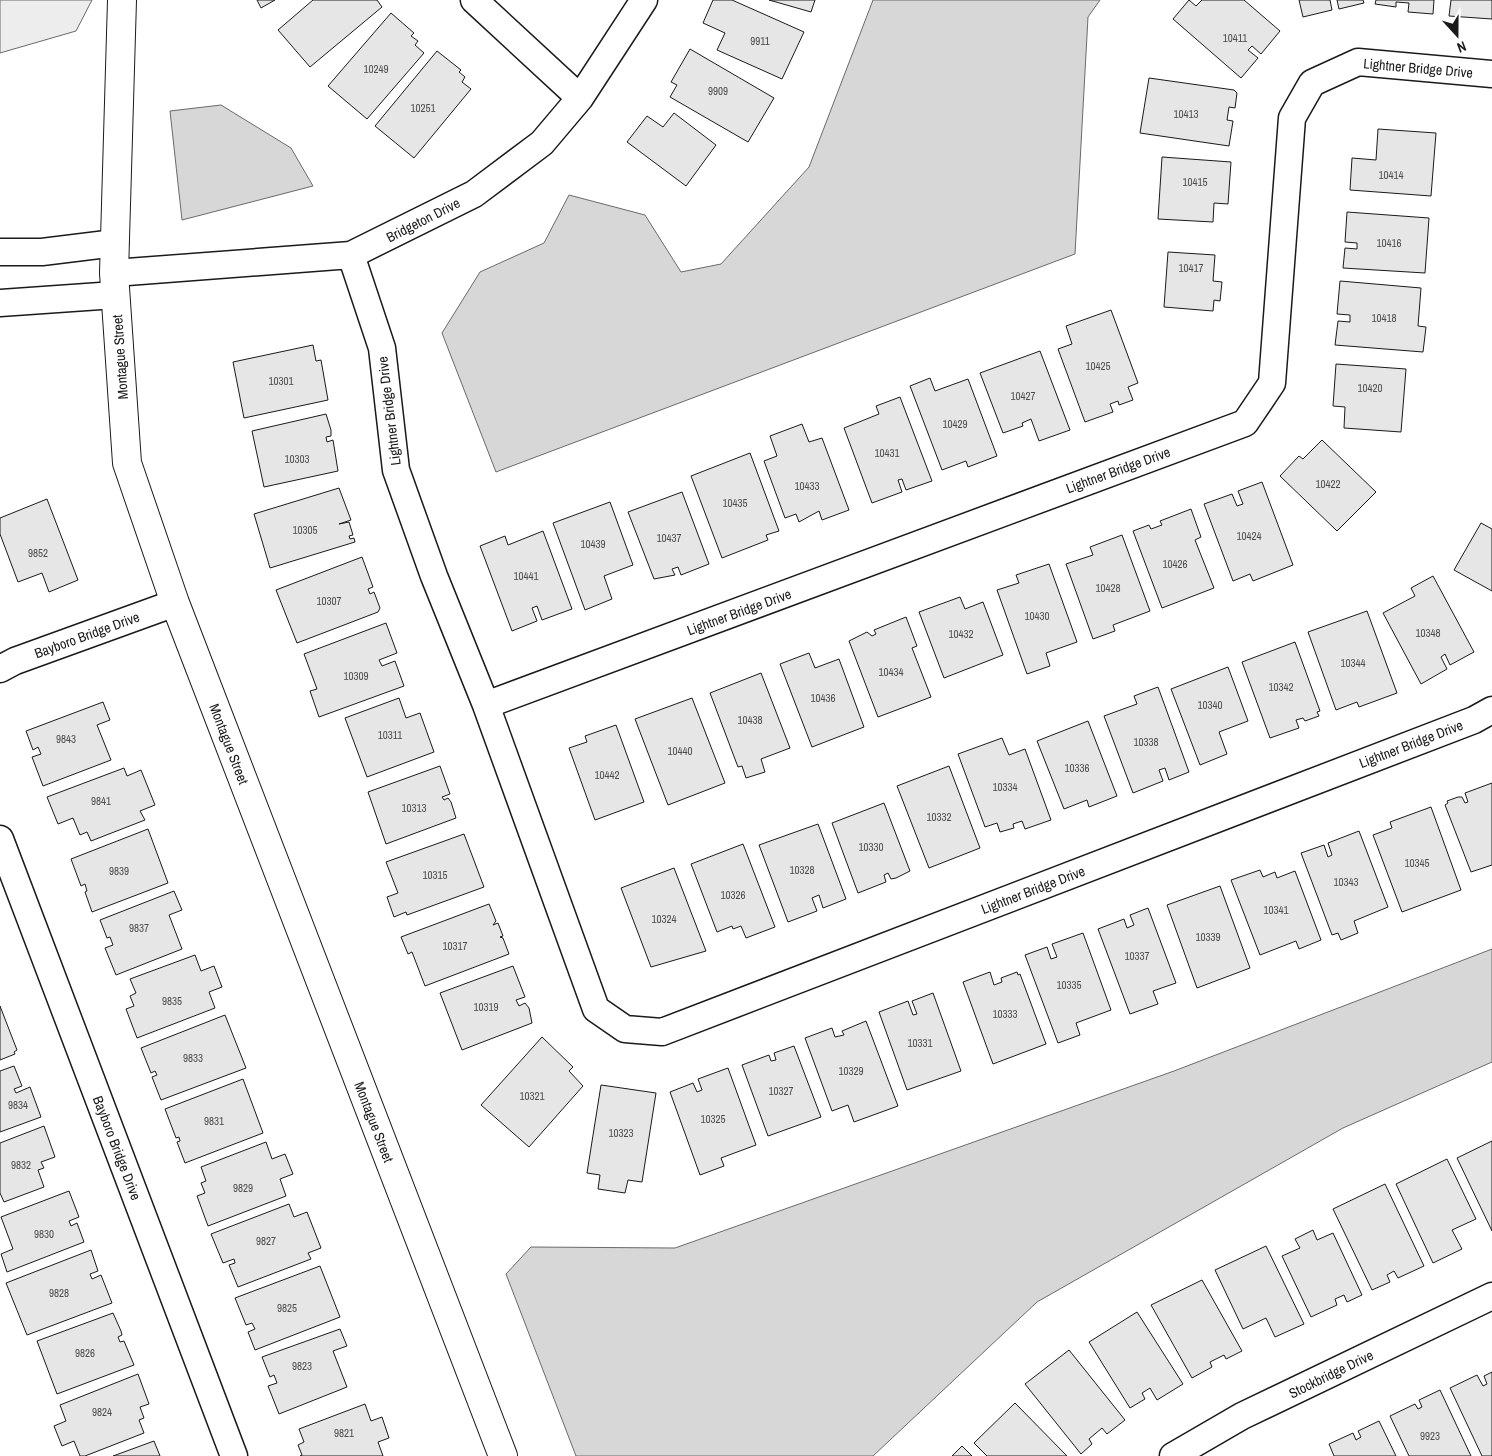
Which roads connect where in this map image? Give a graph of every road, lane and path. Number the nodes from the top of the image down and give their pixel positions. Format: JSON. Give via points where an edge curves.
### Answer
{"nodes":[{"id":1,"x":122,"y":0,"type":"edge"},
{"id":2,"x":474,"y":0,"type":"edge"},
{"id":3,"x":644,"y":0,"type":"edge"},
{"id":4,"x":1492,"y":74,"type":"edge"},
{"id":5,"x":580,"y":98,"type":"junction"},
{"id":6,"x":115,"y":243,"type":"junction"},
{"id":7,"x":0,"y":252,"type":"edge"},
{"id":8,"x":352,"y":255,"type":"junction"},
{"id":9,"x":115,"y":284,"type":"junction"},
{"id":10,"x":0,"y":303,"type":"edge"},
{"id":11,"x":174,"y":604,"type":"junction"},
{"id":12,"x":0,"y":670,"type":"edge"},
{"id":13,"x":486,"y":705,"type":"junction"},
{"id":14,"x":1492,"y":710,"type":"edge"},
{"id":15,"x":0,"y":839,"type":"edge"},
{"id":16,"x":1492,"y":1296,"type":"edge"},
{"id":17,"x":234,"y":1456,"type":"edge"},
{"id":18,"x":503,"y":1456,"type":"edge"},
{"id":19,"x":1173,"y":1456,"type":"edge"}],
"edges":[{"from":1,"to":6,"type":"street","name":"Montague Street"},
{"from":2,"to":5,"type":"street"},
{"from":3,"to":5,"type":"street","name":"Bridgeton Drive"},
{"from":4,"to":13,"type":"street","name":"Lightner Bridge Drive","via":[[1358,62],[1312,83],[1292,118],[1272,383],[1245,423]]},
{"from":5,"to":8,"type":"street","name":"Bridgeton Drive","via":[[542,143],[474,194]]},
{"from":6,"to":7,"type":"street","via":[[42,252]]},
{"from":6,"to":9,"type":"street","name":"Montague Street"},
{"from":8,"to":9,"type":"street","name":"Bridgeton Drive"},
{"from":8,"to":13,"type":"street","name":"Lightner Bridge Drive","via":[[382,348],[396,470]]},
{"from":9,"to":10,"type":"street","name":"Bridgeton Drive"},
{"from":9,"to":11,"type":"street","name":"Montague Street","via":[[127,463]]},
{"from":11,"to":12,"type":"street","name":"Bayboro Bridge Drive","via":[[15,661]]},
{"from":11,"to":18,"type":"street","name":"Montague Street"},
{"from":13,"to":14,"type":"street","name":"Lightner Bridge Drive","via":[[596,1009],[626,1029],[662,1032],[1456,727]]},
{"from":15,"to":17,"type":"street","name":"Bayboro Bridge Drive"},
{"from":16,"to":19,"type":"street","name":"Stockbridge Drive","via":[[1242,1416]]}]}
